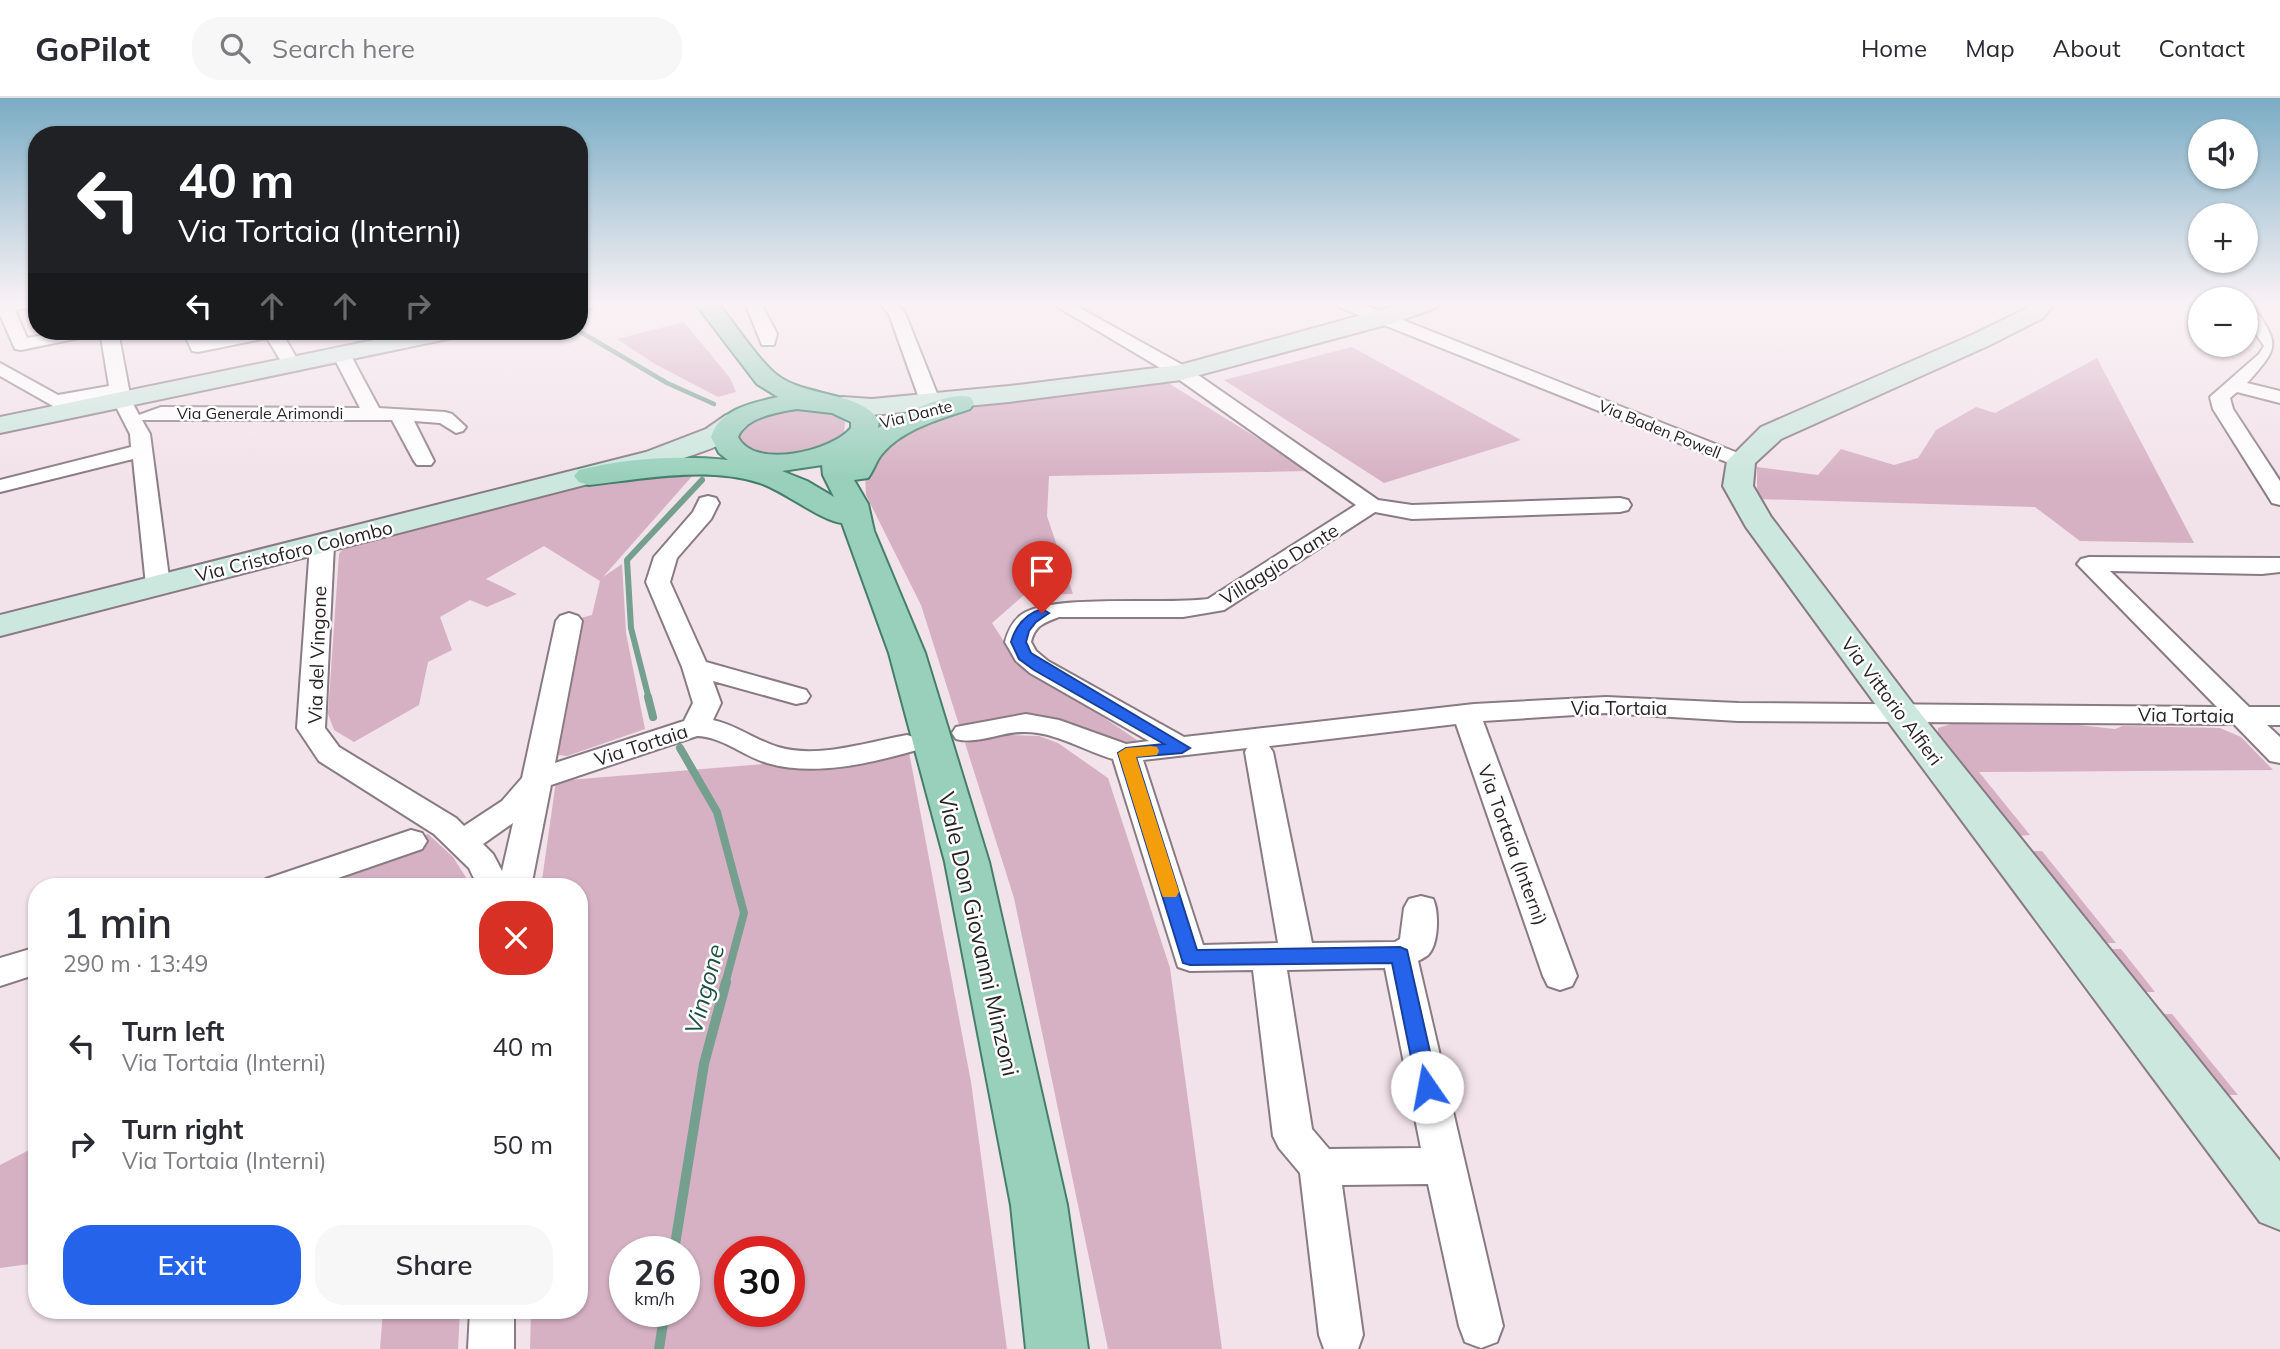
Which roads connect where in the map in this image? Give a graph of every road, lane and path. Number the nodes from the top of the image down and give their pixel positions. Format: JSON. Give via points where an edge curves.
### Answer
{"nodes":[{"id":1,"x":114,"y":361,"type":"edge"},
{"id":2,"x":289,"y":361,"type":"edge"},
{"id":3,"x":307,"y":361,"type":"edge"},
{"id":4,"x":345,"y":361,"type":"edge"},
{"id":5,"x":738,"y":361,"type":"edge"},
{"id":6,"x":750,"y":361,"type":"edge"},
{"id":7,"x":915,"y":361,"type":"edge"},
{"id":8,"x":1162,"y":361,"type":"edge"},
{"id":9,"x":1221,"y":361,"type":"edge"},
{"id":10,"x":1493,"y":361,"type":"edge"},
{"id":11,"x":1933,"y":361,"type":"edge"},
{"id":12,"x":2261,"y":361,"type":"edge"},
{"id":13,"x":291,"y":365,"type":"junction"},
{"id":14,"x":0,"y":368,"type":"edge"},
{"id":15,"x":1181,"y":372,"type":"junction"},
{"id":16,"x":2235,"y":386,"type":"junction"},
{"id":17,"x":1009,"y":394,"type":"junction"},
{"id":18,"x":120,"y":395,"type":"junction"},
{"id":19,"x":2280,"y":397,"type":"edge"},
{"id":20,"x":814,"y":401,"type":"junction"},
{"id":21,"x":930,"y":401,"type":"junction"},
{"id":22,"x":961,"y":403,"type":"junction"},
{"id":23,"x":843,"y":405,"type":"junction"},
{"id":24,"x":372,"y":413,"type":"junction"},
{"id":25,"x":396,"y":414,"type":"junction"},
{"id":26,"x":742,"y":417,"type":"junction"},
{"id":27,"x":0,"y":425,"type":"edge"},
{"id":28,"x":456,"y":427,"type":"dead end"},
{"id":29,"x":865,"y":427,"type":"junction"},
{"id":30,"x":143,"y":434,"type":"junction"},
{"id":31,"x":841,"y":450,"type":"junction"},
{"id":32,"x":737,"y":454,"type":"junction"},
{"id":33,"x":424,"y":461,"type":"dead end"},
{"id":34,"x":1741,"y":461,"type":"junction"},
{"id":35,"x":779,"y":462,"type":"junction"},
{"id":36,"x":589,"y":476,"type":"junction"},
{"id":37,"x":0,"y":486,"type":"edge"},
{"id":38,"x":2280,"y":498,"type":"edge"},
{"id":39,"x":708,"y":503,"type":"dead end"},
{"id":40,"x":1371,"y":505,"type":"junction"},
{"id":41,"x":1620,"y":505,"type":"dead end"},
{"id":42,"x":851,"y":519,"type":"junction"},
{"id":43,"x":322,"y":545,"type":"junction"},
{"id":44,"x":2280,"y":565,"type":"edge"},
{"id":45,"x":158,"y":585,"type":"junction"},
{"id":46,"x":569,"y":621,"type":"dead end"},
{"id":47,"x":0,"y":626,"type":"edge"},
{"id":48,"x":695,"y":667,"type":"junction"},
{"id":49,"x":796,"y":696,"type":"dead end"},
{"id":50,"x":1900,"y":712,"type":"junction"},
{"id":51,"x":1466,"y":714,"type":"junction"},
{"id":52,"x":2241,"y":716,"type":"junction"},
{"id":53,"x":2280,"y":716,"type":"edge"},
{"id":54,"x":695,"y":727,"type":"junction"},
{"id":55,"x":967,"y":733,"type":"dead end"},
{"id":56,"x":906,"y":744,"type":"dead end"},
{"id":57,"x":1182,"y":748,"type":"junction"},
{"id":58,"x":1259,"y":752,"type":"dead end"},
{"id":59,"x":1126,"y":753,"type":"junction"},
{"id":60,"x":2280,"y":754,"type":"edge"},
{"id":61,"x":538,"y":779,"type":"junction"},
{"id":62,"x":411,"y":841,"type":"dead end"},
{"id":63,"x":462,"y":843,"type":"junction"},
{"id":64,"x":303,"y":878,"type":"edge"},
{"id":65,"x":490,"y":878,"type":"edge"},
{"id":66,"x":517,"y":878,"type":"edge"},
{"id":67,"x":1421,"y":908,"type":"dead end"},
{"id":68,"x":1400,"y":955,"type":"junction"},
{"id":69,"x":1283,"y":957,"type":"junction"},
{"id":70,"x":28,"y":963,"type":"edge"},
{"id":71,"x":0,"y":972,"type":"edge"},
{"id":72,"x":1560,"y":976,"type":"dead end"},
{"id":73,"x":1444,"y":1166,"type":"junction"},
{"id":74,"x":1319,"y":1167,"type":"junction"},
{"id":75,"x":2280,"y":1204,"type":"edge"},
{"id":76,"x":492,"y":1319,"type":"edge"},
{"id":77,"x":1481,"y":1326,"type":"dead end"},
{"id":78,"x":1340,"y":1335,"type":"dead end"},
{"id":79,"x":491,"y":1349,"type":"edge"},
{"id":80,"x":1057,"y":1349,"type":"edge"}],
"edges":[{"from":1,"to":18,"type":"street"},
{"from":2,"to":13,"type":"street"},
{"from":3,"to":13,"type":"street"},
{"from":4,"to":24,"type":"street"},
{"from":5,"to":26,"type":"main road","via":[[757,390],[755,405]]},
{"from":6,"to":20,"type":"main road","via":[[783,390]]},
{"from":7,"to":21,"type":"street"},
{"from":8,"to":15,"type":"street"},
{"from":9,"to":15,"type":"street","name":"Via Dante"},
{"from":10,"to":34,"type":"street","name":"Via Baden Powell"},
{"from":11,"to":34,"type":"street","via":[[1771,433]]},
{"from":12,"to":16,"type":"street"},
{"from":13,"to":18,"type":"street"},
{"from":14,"to":18,"type":"street","via":[[53,400]]},
{"from":15,"to":17,"type":"street","name":"Via Dante"},
{"from":15,"to":40,"type":"street"},
{"from":16,"to":19,"type":"street"},
{"from":16,"to":38,"type":"street","via":[[2220,397],[2223,409]]},
{"from":17,"to":21,"type":"street","name":"Via Dante"},
{"from":17,"to":22,"type":"street","name":"Via Dante"},
{"from":18,"to":27,"type":"street"},
{"from":18,"to":30,"type":"street"},
{"from":20,"to":23,"type":"main road"},
{"from":20,"to":26,"type":"main road","via":[[780,404]]},
{"from":21,"to":23,"type":"street","name":"Via Dante"},
{"from":22,"to":29,"type":"street","name":"Via Dante"},
{"from":22,"to":42,"type":"main road","via":[[909,423],[872,447],[858,469],[860,496]]},
{"from":23,"to":29,"type":"main road","via":[[863,419]]},
{"from":24,"to":25,"type":"street","name":"Via Generale Arimondi"},
{"from":24,"to":30,"type":"street","name":"Via Generale Arimondi","via":[[161,413]]},
{"from":25,"to":28,"type":"street","name":"Via Generale Arimondi","via":[[445,418]]},
{"from":25,"to":33,"type":"street","via":[[402,417]]},
{"from":26,"to":32,"type":"main road","via":[[725,438]]},
{"from":26,"to":36,"type":"street","name":"Via Cristoforo Colombo","via":[[685,448]]},
{"from":29,"to":31,"type":"main road"},
{"from":30,"to":37,"type":"street","name":"Via Generale Arimondi"},
{"from":30,"to":45,"type":"street"},
{"from":31,"to":35,"type":"main road"},
{"from":31,"to":42,"type":"main road","name":"Viale Don Giovanni Minzoni","via":[[835,470]]},
{"from":32,"to":35,"type":"main road"},
{"from":32,"to":36,"type":"street","name":"Via Cristoforo Colombo","via":[[692,457]]},
{"from":34,"to":50,"type":"street","name":"Via Vittorio Alfieri","via":[[1738,486],[1757,520]]},
{"from":35,"to":42,"type":"main road","name":"Viale Don Giovanni Minzoni","via":[[821,484]]},
{"from":36,"to":42,"type":"main road","via":[[667,468],[737,470],[787,483]]},
{"from":36,"to":43,"type":"street","name":"Via Cristoforo Colombo"},
{"from":39,"to":48,"type":"street","via":[[666,557],[658,582]]},
{"from":40,"to":41,"type":"street","via":[[1412,512]]},
{"from":40,"to":57,"type":"street","name":"Villaggio Dante","via":[[1215,605],[1191,610],[1056,610],[1031,619],[1021,630],[1018,642],[1039,667]]},
{"from":42,"to":80,"type":"main road","name":"Viale Don Giovanni Minzoni","via":[[907,653],[967,862],[1039,1205]]},
{"from":43,"to":45,"type":"street","name":"Via Cristoforo Colombo"},
{"from":43,"to":63,"type":"street","name":"Via del Vingone","via":[[311,728],[330,754],[445,826]]},
{"from":44,"to":52,"type":"street","via":[[2089,564]]},
{"from":45,"to":47,"type":"street","name":"Via Cristoforo Colombo"},
{"from":46,"to":61,"type":"street"},
{"from":48,"to":49,"type":"street"},
{"from":48,"to":54,"type":"street","via":[[707,703]]},
{"from":50,"to":51,"type":"street","name":"Via Tortaia","via":[[1738,712],[1606,705]]},
{"from":50,"to":52,"type":"street","name":"Via Tortaia"},
{"from":50,"to":75,"type":"street","name":"Via Vittorio Alfieri"},
{"from":51,"to":57,"type":"street","name":"Via Tortaia"},
{"from":51,"to":72,"type":"street","name":"Via Tortaia (Interni)"},
{"from":52,"to":53,"type":"street","name":"Via Tortaia"},
{"from":52,"to":60,"type":"street"},
{"from":54,"to":56,"type":"street","name":"Via Tortaia","via":[[728,732],[779,757],[808,759]]},
{"from":54,"to":61,"type":"street","name":"Via Tortaia"},
{"from":55,"to":59,"type":"street","name":"Via Tortaia","via":[[1026,723]]},
{"from":57,"to":59,"type":"street","name":"Via Tortaia"},
{"from":58,"to":69,"type":"street"},
{"from":59,"to":69,"type":"street","via":[[1190,958]]},
{"from":61,"to":63,"type":"street","name":"Via Tortaia","via":[[513,807]]},
{"from":61,"to":66,"type":"street"},
{"from":62,"to":64,"type":"street"},
{"from":63,"to":65,"type":"street","name":"Via del Vingone","via":[[482,862]]},
{"from":67,"to":68,"type":"street","via":[[1416,946]]},
{"from":68,"to":69,"type":"street"},
{"from":68,"to":73,"type":"street"},
{"from":69,"to":74,"type":"street","via":[[1293,1136]]},
{"from":70,"to":71,"type":"street"},
{"from":73,"to":74,"type":"street"},
{"from":73,"to":77,"type":"street"},
{"from":74,"to":78,"type":"street"},
{"from":76,"to":79,"type":"street"}]}
